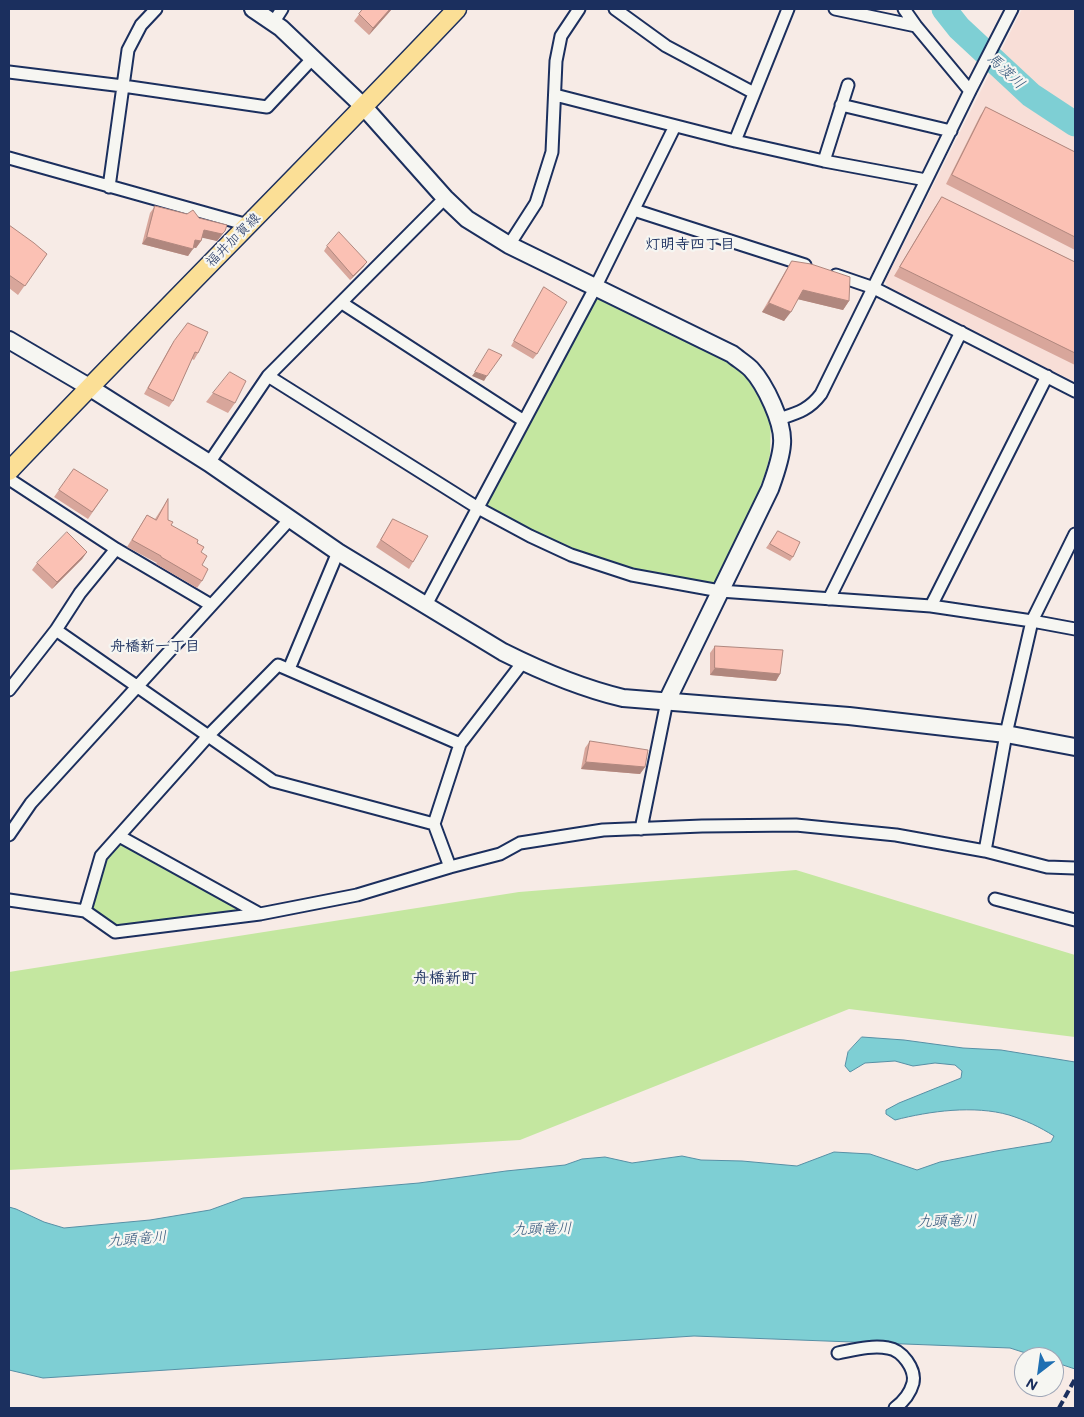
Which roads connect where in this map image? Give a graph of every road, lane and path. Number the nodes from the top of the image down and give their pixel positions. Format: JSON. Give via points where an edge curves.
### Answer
{"nodes":[{"id":1,"x":156,"y":9,"type":"edge"},
{"id":2,"x":253,"y":9,"type":"edge"},
{"id":3,"x":457,"y":9,"type":"edge"},
{"id":4,"x":614,"y":9,"type":"edge"},
{"id":5,"x":788,"y":9,"type":"edge"},
{"id":6,"x":835,"y":9,"type":"edge"},
{"id":7,"x":904,"y":9,"type":"edge"},
{"id":8,"x":1012,"y":9,"type":"edge"},
{"id":9,"x":575,"y":10,"type":"edge"},
{"id":10,"x":278,"y":16,"type":"edge"},
{"id":11,"x":916,"y":26,"type":"junction"},
{"id":12,"x":312,"y":59,"type":"junction"},
{"id":13,"x":9,"y":72,"type":"edge"},
{"id":14,"x":848,"y":85,"type":"dead end"},
{"id":15,"x":123,"y":86,"type":"junction"},
{"id":16,"x":970,"y":91,"type":"junction"},
{"id":17,"x":754,"y":93,"type":"junction"},
{"id":18,"x":555,"y":95,"type":"junction"},
{"id":19,"x":841,"y":105,"type":"junction"},
{"id":20,"x":364,"y":107,"type":"junction"},
{"id":21,"x":675,"y":126,"type":"junction"},
{"id":22,"x":951,"y":131,"type":"junction"},
{"id":23,"x":735,"y":141,"type":"junction"},
{"id":24,"x":9,"y":158,"type":"edge"},
{"id":25,"x":824,"y":161,"type":"junction"},
{"id":26,"x":926,"y":180,"type":"junction"},
{"id":27,"x":109,"y":187,"type":"junction"},
{"id":28,"x":445,"y":198,"type":"junction"},
{"id":29,"x":634,"y":210,"type":"junction"},
{"id":30,"x":248,"y":225,"type":"junction"},
{"id":31,"x":509,"y":245,"type":"junction"},
{"id":32,"x":595,"y":288,"type":"junction"},
{"id":33,"x":874,"y":288,"type":"junction"},
{"id":34,"x":342,"y":303,"type":"junction"},
{"id":35,"x":961,"y":332,"type":"junction"},
{"id":36,"x":9,"y":340,"type":"edge"},
{"id":37,"x":268,"y":376,"type":"junction"},
{"id":38,"x":1047,"y":376,"type":"junction"},
{"id":39,"x":89,"y":387,"type":"junction"},
{"id":40,"x":1075,"y":391,"type":"edge"},
{"id":41,"x":779,"y":419,"type":"junction"},
{"id":42,"x":524,"y":421,"type":"junction"},
{"id":43,"x":209,"y":463,"type":"junction"},
{"id":44,"x":9,"y":472,"type":"edge"},
{"id":45,"x":9,"y":479,"type":"edge"},
{"id":46,"x":478,"y":508,"type":"junction"},
{"id":47,"x":291,"y":518,"type":"junction"},
{"id":48,"x":1075,"y":534,"type":"edge"},
{"id":49,"x":116,"y":549,"type":"junction"},
{"id":50,"x":338,"y":552,"type":"junction"},
{"id":51,"x":720,"y":591,"type":"junction"},
{"id":52,"x":829,"y":600,"type":"junction"},
{"id":53,"x":211,"y":605,"type":"junction"},
{"id":54,"x":426,"y":605,"type":"junction"},
{"id":55,"x":931,"y":606,"type":"junction"},
{"id":56,"x":1032,"y":620,"type":"junction"},
{"id":57,"x":1075,"y":629,"type":"edge"},
{"id":58,"x":56,"y":630,"type":"junction"},
{"id":59,"x":523,"y":662,"type":"junction"},
{"id":60,"x":289,"y":669,"type":"junction"},
{"id":61,"x":137,"y":686,"type":"junction"},
{"id":62,"x":9,"y":690,"type":"edge"},
{"id":63,"x":667,"y":701,"type":"junction"},
{"id":64,"x":1006,"y":734,"type":"junction"},
{"id":65,"x":209,"y":735,"type":"junction"},
{"id":66,"x":460,"y":744,"type":"junction"},
{"id":67,"x":1075,"y":747,"type":"edge"},
{"id":68,"x":434,"y":824,"type":"junction"},
{"id":69,"x":641,"y":829,"type":"junction"},
{"id":70,"x":9,"y":835,"type":"edge"},
{"id":71,"x":119,"y":836,"type":"junction"},
{"id":72,"x":984,"y":851,"type":"junction"},
{"id":73,"x":450,"y":867,"type":"junction"},
{"id":74,"x":1075,"y":868,"type":"edge"},
{"id":75,"x":9,"y":900,"type":"edge"},
{"id":76,"x":995,"y":900,"type":"dead end"},
{"id":77,"x":85,"y":911,"type":"junction"},
{"id":78,"x":260,"y":914,"type":"junction"},
{"id":79,"x":1075,"y":920,"type":"edge"},
{"id":80,"x":838,"y":1353,"type":"dead end"},
{"id":81,"x":895,"y":1408,"type":"edge"}],
"edges":[{"from":1,"to":15,"type":"street","via":[[141,25],[128,50]]},
{"from":2,"to":10,"type":"street"},
{"from":3,"to":20,"type":"main road","name":"福井加賀線"},
{"from":4,"to":17,"type":"street","via":[[666,46]]},
{"from":5,"to":17,"type":"street"},
{"from":6,"to":11,"type":"street"},
{"from":7,"to":11,"type":"street"},
{"from":8,"to":16,"type":"street"},
{"from":9,"to":18,"type":"street","via":[[561,36]]},
{"from":10,"to":12,"type":"street","via":[[281,28]]},
{"from":11,"to":16,"type":"street"},
{"from":12,"to":15,"type":"street","via":[[267,107]]},
{"from":12,"to":20,"type":"street"},
{"from":13,"to":15,"type":"street"},
{"from":14,"to":19,"type":"street"},
{"from":15,"to":27,"type":"street"},
{"from":16,"to":22,"type":"street"},
{"from":17,"to":23,"type":"street"},
{"from":18,"to":21,"type":"street"},
{"from":18,"to":31,"type":"street","via":[[552,152],[536,203]]},
{"from":19,"to":22,"type":"street"},
{"from":19,"to":25,"type":"street"},
{"from":20,"to":28,"type":"street"},
{"from":20,"to":30,"type":"main road","name":"福井加賀線"},
{"from":21,"to":23,"type":"street"},
{"from":21,"to":29,"type":"street"},
{"from":22,"to":26,"type":"street"},
{"from":23,"to":25,"type":"street"},
{"from":24,"to":27,"type":"street"},
{"from":25,"to":26,"type":"street"},
{"from":26,"to":33,"type":"street"},
{"from":27,"to":30,"type":"street"},
{"from":28,"to":31,"type":"street","via":[[467,219]]},
{"from":28,"to":34,"type":"street"},
{"from":29,"to":32,"type":"street"},
{"from":29,"to":33,"type":"street"},
{"from":30,"to":39,"type":"main road","name":"福井加賀線"},
{"from":31,"to":32,"type":"street"},
{"from":32,"to":41,"type":"street","via":[[732,354],[751,369]]},
{"from":32,"to":42,"type":"street"},
{"from":33,"to":35,"type":"street"},
{"from":33,"to":41,"type":"street","via":[[821,394],[804,410]]},
{"from":34,"to":37,"type":"street"},
{"from":34,"to":42,"type":"street"},
{"from":35,"to":38,"type":"street"},
{"from":35,"to":52,"type":"street"},
{"from":36,"to":39,"type":"street"},
{"from":37,"to":43,"type":"street"},
{"from":37,"to":46,"type":"street"},
{"from":38,"to":40,"type":"street"},
{"from":38,"to":55,"type":"street"},
{"from":39,"to":43,"type":"street"},
{"from":39,"to":44,"type":"main road","name":"福井加賀線"},
{"from":41,"to":51,"type":"street","via":[[783,442],[770,490]]},
{"from":42,"to":46,"type":"street"},
{"from":43,"to":47,"type":"street"},
{"from":45,"to":49,"type":"street"},
{"from":46,"to":51,"type":"street","via":[[571,555],[632,575]]},
{"from":46,"to":54,"type":"street"},
{"from":47,"to":50,"type":"street"},
{"from":47,"to":53,"type":"street"},
{"from":48,"to":56,"type":"street"},
{"from":49,"to":53,"type":"street"},
{"from":49,"to":58,"type":"street","via":[[80,593]]},
{"from":50,"to":54,"type":"street"},
{"from":50,"to":60,"type":"street"},
{"from":51,"to":52,"type":"street"},
{"from":51,"to":63,"type":"street"},
{"from":52,"to":55,"type":"street"},
{"from":53,"to":61,"type":"street"},
{"from":54,"to":59,"type":"street"},
{"from":55,"to":56,"type":"street"},
{"from":56,"to":57,"type":"street"},
{"from":56,"to":64,"type":"street"},
{"from":58,"to":61,"type":"street"},
{"from":58,"to":62,"type":"street"},
{"from":59,"to":63,"type":"street","via":[[599,692],[624,698]]},
{"from":59,"to":66,"type":"street"},
{"from":60,"to":65,"type":"street","via":[[278,665]]},
{"from":60,"to":66,"type":"street"},
{"from":61,"to":65,"type":"street"},
{"from":61,"to":70,"type":"street","via":[[31,803]]},
{"from":63,"to":64,"type":"street","via":[[849,716]]},
{"from":63,"to":69,"type":"street"},
{"from":64,"to":67,"type":"street"},
{"from":64,"to":72,"type":"street"},
{"from":65,"to":68,"type":"street","via":[[274,782]]},
{"from":65,"to":71,"type":"street"},
{"from":66,"to":68,"type":"street"},
{"from":68,"to":73,"type":"street"},
{"from":69,"to":72,"type":"street","via":[[796,825],[896,835]]},
{"from":69,"to":73,"type":"street","via":[[603,830],[520,843],[500,854]]},
{"from":71,"to":77,"type":"street","via":[[101,856]]},
{"from":71,"to":78,"type":"street"},
{"from":72,"to":74,"type":"street","via":[[1047,866]]},
{"from":73,"to":78,"type":"street","via":[[358,895]]},
{"from":75,"to":77,"type":"street"},
{"from":76,"to":79,"type":"street"},
{"from":77,"to":78,"type":"street","via":[[115,932]]},
{"from":80,"to":81,"type":"street","via":[[875,1346],[891,1348],[904,1357],[913,1381],[903,1402]]}]}
